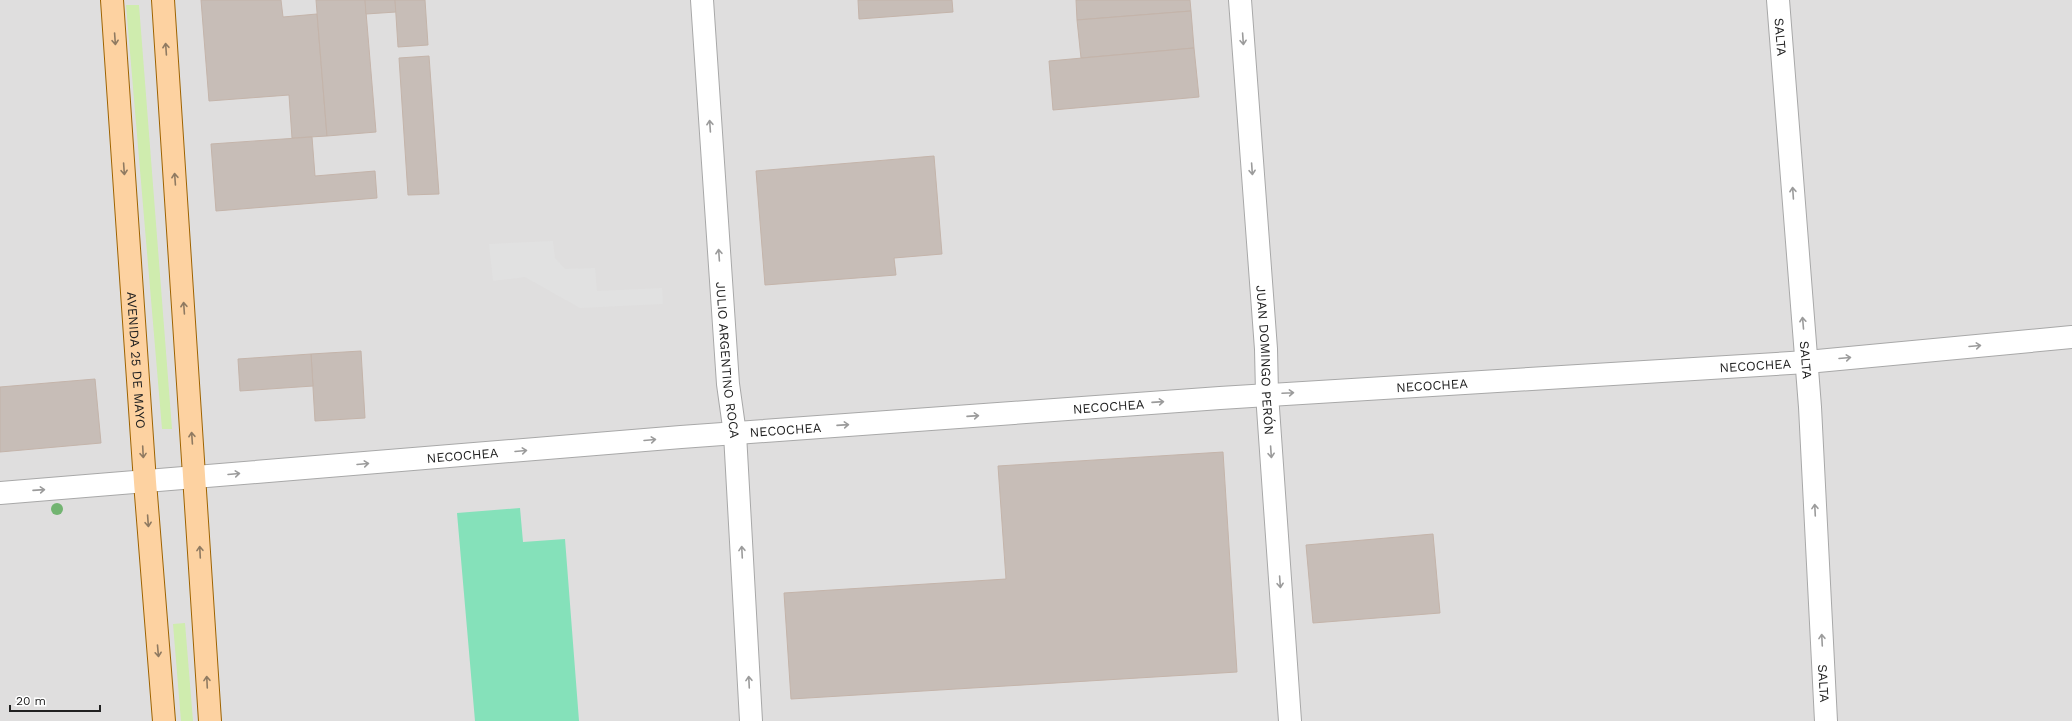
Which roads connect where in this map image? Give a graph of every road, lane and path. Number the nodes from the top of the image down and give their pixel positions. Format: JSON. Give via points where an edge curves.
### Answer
{"nodes":[{"id":1,"x":112,"y":0,"type":"edge"},
{"id":2,"x":163,"y":0,"type":"edge"},
{"id":3,"x":702,"y":0,"type":"edge"},
{"id":4,"x":1240,"y":0,"type":"edge"},
{"id":5,"x":1778,"y":0,"type":"edge"},
{"id":6,"x":2072,"y":337,"type":"edge"},
{"id":7,"x":1806,"y":362,"type":"junction"},
{"id":8,"x":1267,"y":394,"type":"junction"},
{"id":9,"x":735,"y":434,"type":"junction"},
{"id":10,"x":195,"y":477,"type":"junction"},
{"id":11,"x":145,"y":482,"type":"junction"},
{"id":12,"x":0,"y":493,"type":"edge"},
{"id":13,"x":164,"y":721,"type":"edge"},
{"id":14,"x":210,"y":721,"type":"edge"},
{"id":15,"x":751,"y":721,"type":"edge"},
{"id":16,"x":1290,"y":721,"type":"edge"},
{"id":17,"x":1826,"y":721,"type":"edge"}],
"edges":[{"from":1,"to":11,"type":"main road","name":"AVENIDA 25 DE MAYO","one_way":true},
{"from":10,"to":2,"type":"main road","one_way":true},
{"from":9,"to":3,"type":"street","name":"JULIO ARGENTINO ROCA","one_way":true,"via":[[728,376]]},
{"from":4,"to":8,"type":"street","name":"JUAN DOMINGO PERÓN","one_way":true,"via":[[1266,349]]},
{"from":7,"to":5,"type":"street","name":"SALTA","one_way":true},
{"from":7,"to":6,"type":"street","name":"NECOCHEA","one_way":true},
{"from":8,"to":7,"type":"street","name":"NECOCHEA","one_way":true},
{"from":17,"to":7,"type":"street","name":"SALTA","one_way":true},
{"from":9,"to":8,"type":"street","name":"NECOCHEA","one_way":true},
{"from":8,"to":16,"type":"street","name":"JUAN DOMINGO PERÓN","one_way":true},
{"from":10,"to":9,"type":"street","name":"NECOCHEA","one_way":true},
{"from":15,"to":9,"type":"street","name":"JULIO ARGENTINO ROCA","one_way":true},
{"from":10,"to":11,"type":"street","name":"NECOCHEA"},
{"from":14,"to":10,"type":"main road","one_way":true},
{"from":12,"to":11,"type":"street","name":"NECOCHEA","one_way":true},
{"from":11,"to":13,"type":"main road","name":"AVENIDA 25 DE MAYO","one_way":true}]}
